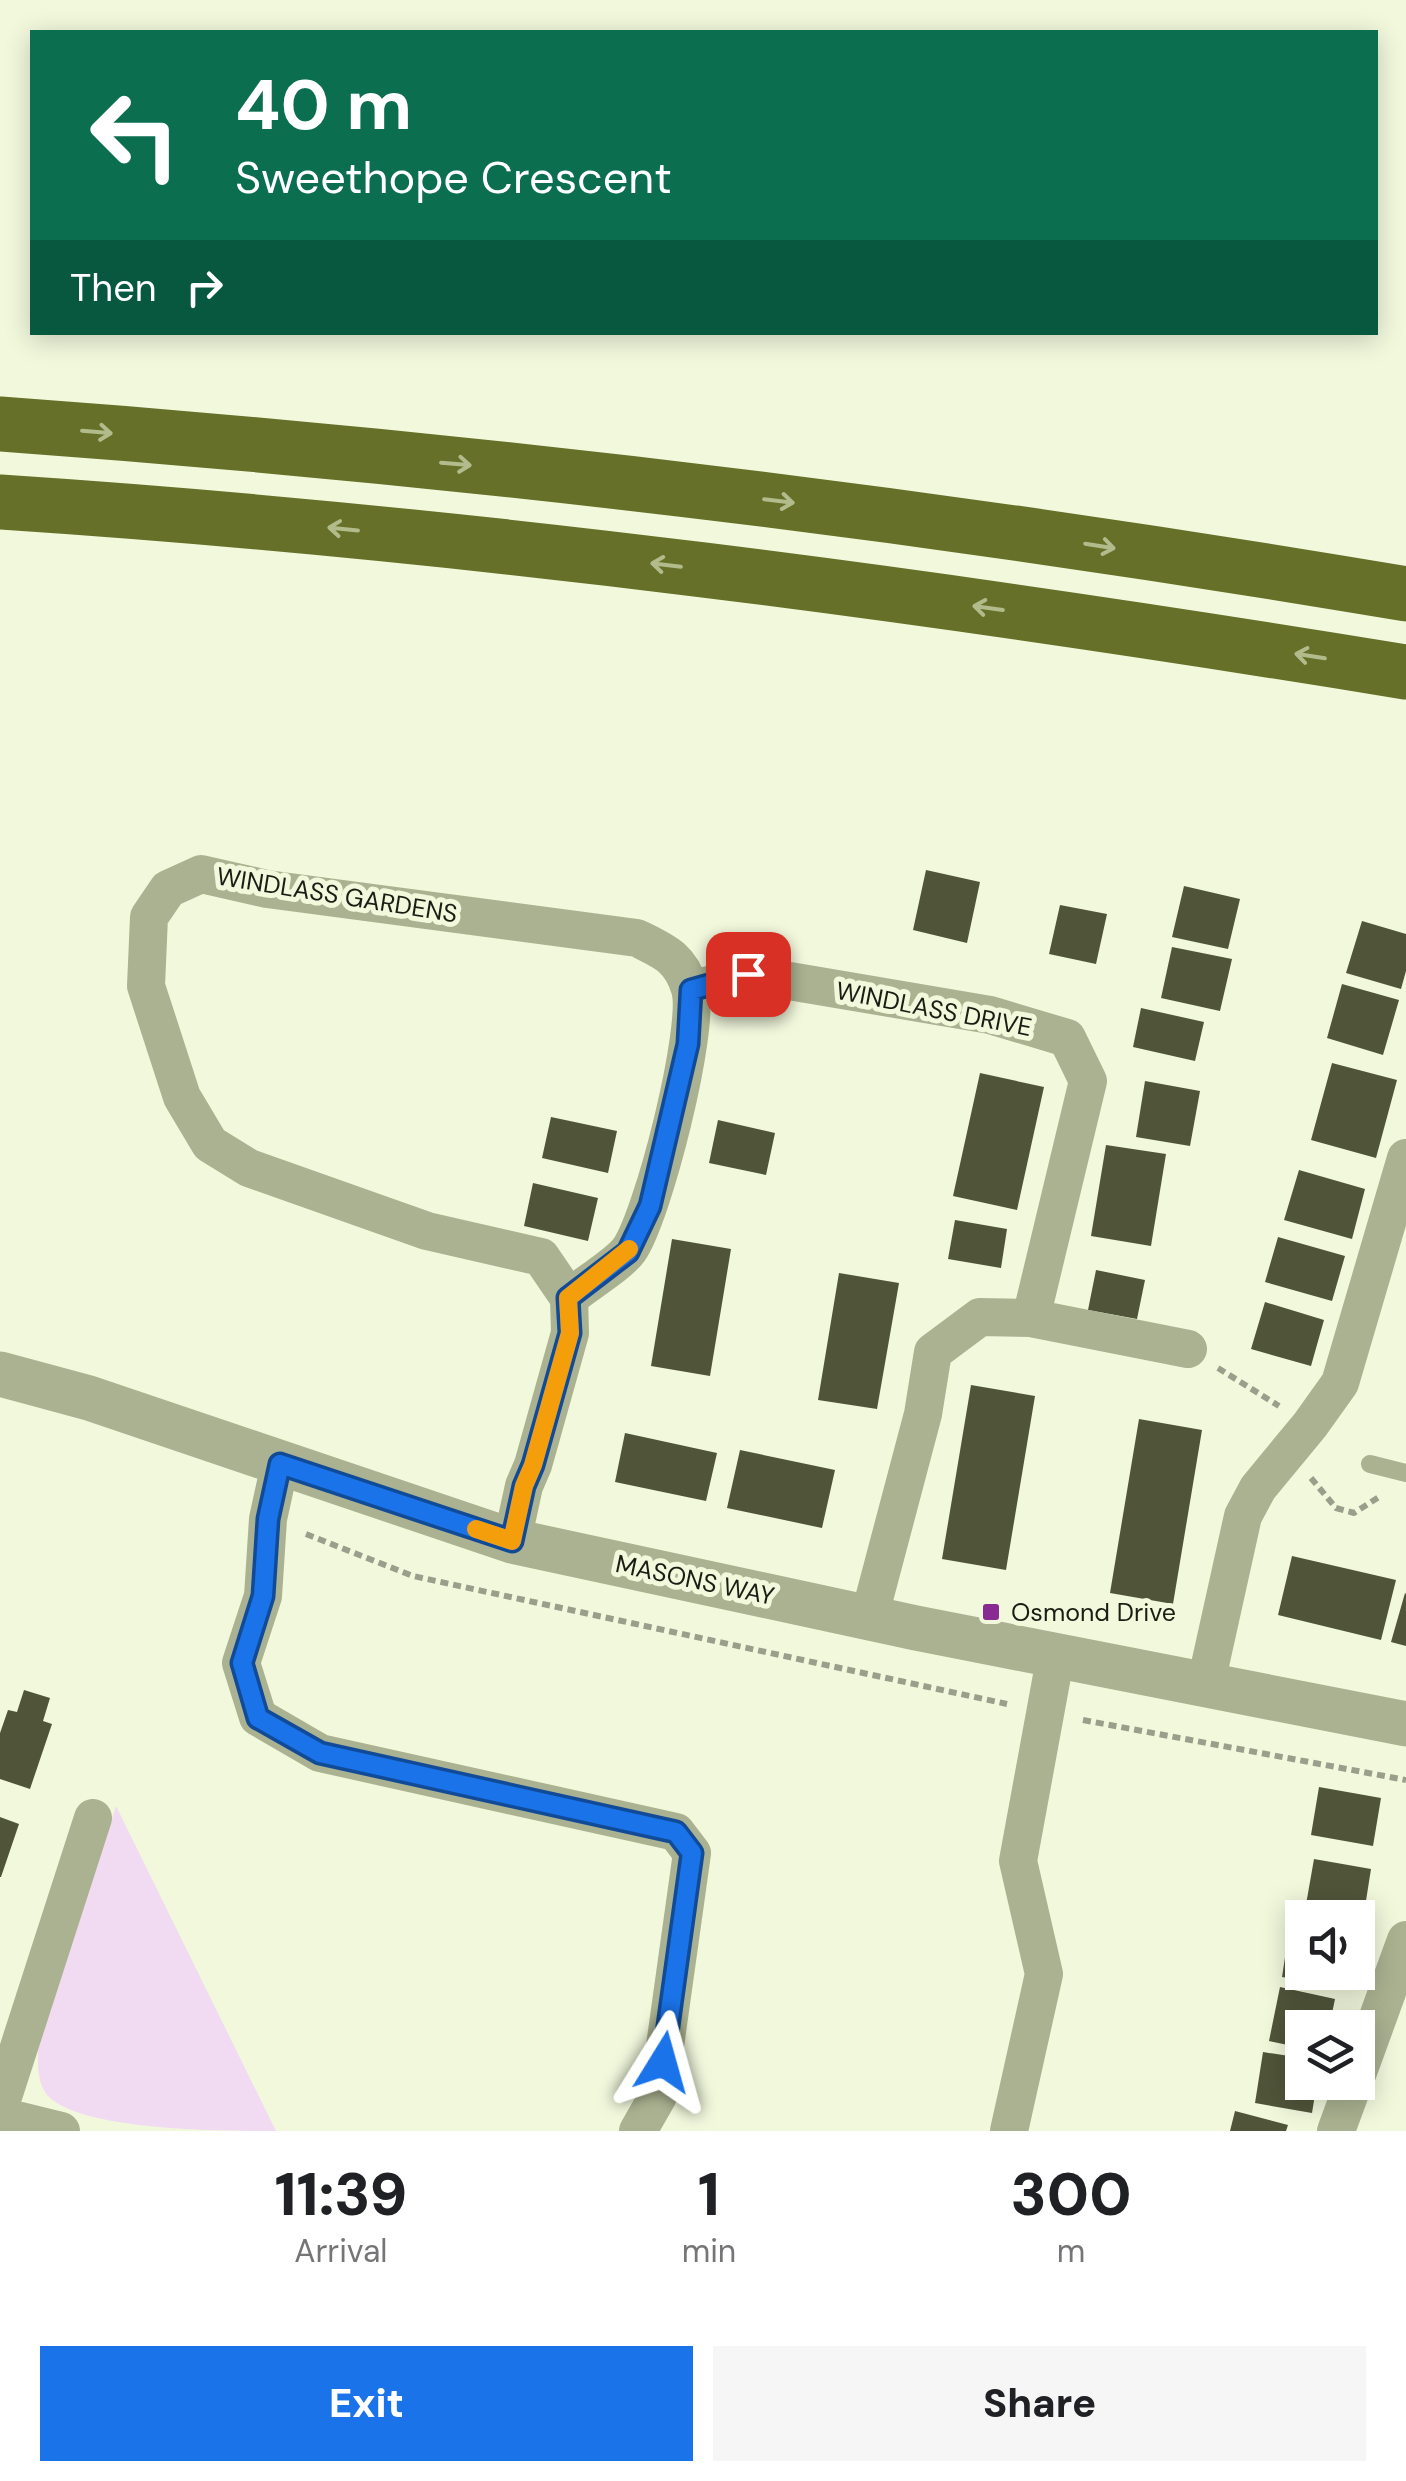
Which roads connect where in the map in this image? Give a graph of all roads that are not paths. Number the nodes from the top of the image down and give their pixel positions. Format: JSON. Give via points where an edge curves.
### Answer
{"nodes":[{"id":1,"x":0,"y":424,"type":"edge"},
{"id":2,"x":0,"y":502,"type":"edge"},
{"id":3,"x":1406,"y":594,"type":"edge"},
{"id":4,"x":1406,"y":672,"type":"edge"},
{"id":5,"x":691,"y":990,"type":"junction"},
{"id":6,"x":1406,"y":1158,"type":"edge"},
{"id":7,"x":568,"y":1298,"type":"junction"},
{"id":8,"x":1031,"y":1318,"type":"junction"},
{"id":9,"x":1188,"y":1350,"type":"road end"},
{"id":10,"x":0,"y":1374,"type":"edge"},
{"id":11,"x":280,"y":1464,"type":"junction"},
{"id":12,"x":1370,"y":1464,"type":"dead end"},
{"id":13,"x":1406,"y":1473,"type":"edge"},
{"id":14,"x":512,"y":1541,"type":"junction"},
{"id":15,"x":869,"y":1618,"type":"junction"},
{"id":16,"x":1056,"y":1654,"type":"junction"},
{"id":17,"x":1206,"y":1683,"type":"junction"},
{"id":18,"x":1406,"y":1724,"type":"edge"},
{"id":19,"x":93,"y":1818,"type":"dead end"},
{"id":20,"x":1406,"y":1940,"type":"edge"},
{"id":21,"x":1375,"y":2025,"type":"edge"},
{"id":22,"x":1347,"y":2100,"type":"edge"},
{"id":23,"x":0,"y":2106,"type":"edge"},
{"id":24,"x":0,"y":2116,"type":"edge"},
{"id":25,"x":61,"y":2131,"type":"edge"},
{"id":26,"x":638,"y":2131,"type":"edge"},
{"id":27,"x":1008,"y":2131,"type":"edge"},
{"id":28,"x":1336,"y":2131,"type":"edge"}],
"edges":[{"from":1,"to":3,"type":"highway","one_way":true,"via":[[555,473],[915,518]]},
{"from":4,"to":2,"type":"highway","one_way":true,"via":[[903,595],[524,547]]},
{"from":5,"to":7,"type":"street","via":[[688,1044],[650,1206],[628,1252]]},
{"from":5,"to":7,"type":"street","name":"WINDLASS GARDENS","via":[[673,955],[637,938],[267,890],[202,874],[168,889],[149,916],[146,986],[182,1097],[210,1144],[249,1168],[427,1231],[542,1257]]},
{"from":5,"to":8,"type":"street","name":"WINDLASS DRIVE","via":[[748,974],[990,1015],[1067,1038],[1088,1081]]},
{"from":6,"to":17,"type":"street","via":[[1340,1382],[1243,1516]]},
{"from":7,"to":14,"type":"street","via":[[570,1333]]},
{"from":8,"to":9,"type":"street"},
{"from":8,"to":15,"type":"street","via":[[980,1316],[932,1352],[923,1414]]},
{"from":10,"to":11,"type":"street","name":"MASONS WAY"},
{"from":11,"to":14,"type":"street","name":"MASONS WAY"},
{"from":11,"to":26,"type":"street","via":[[263,1596],[242,1663],[258,1718],[320,1753],[676,1832],[692,1853],[658,2096]]},
{"from":12,"to":13,"type":"lane"},
{"from":14,"to":15,"type":"street","name":"MASONS WAY"},
{"from":15,"to":16,"type":"street","name":"MASONS WAY"},
{"from":16,"to":17,"type":"street","name":"MASONS WAY"},
{"from":16,"to":27,"type":"street","via":[[1018,1861],[1044,1974]]},
{"from":17,"to":18,"type":"street","name":"MASONS WAY"},
{"from":19,"to":23,"type":"street"},
{"from":20,"to":21,"type":"street"},
{"from":22,"to":28,"type":"street"},
{"from":24,"to":25,"type":"street"}]}
